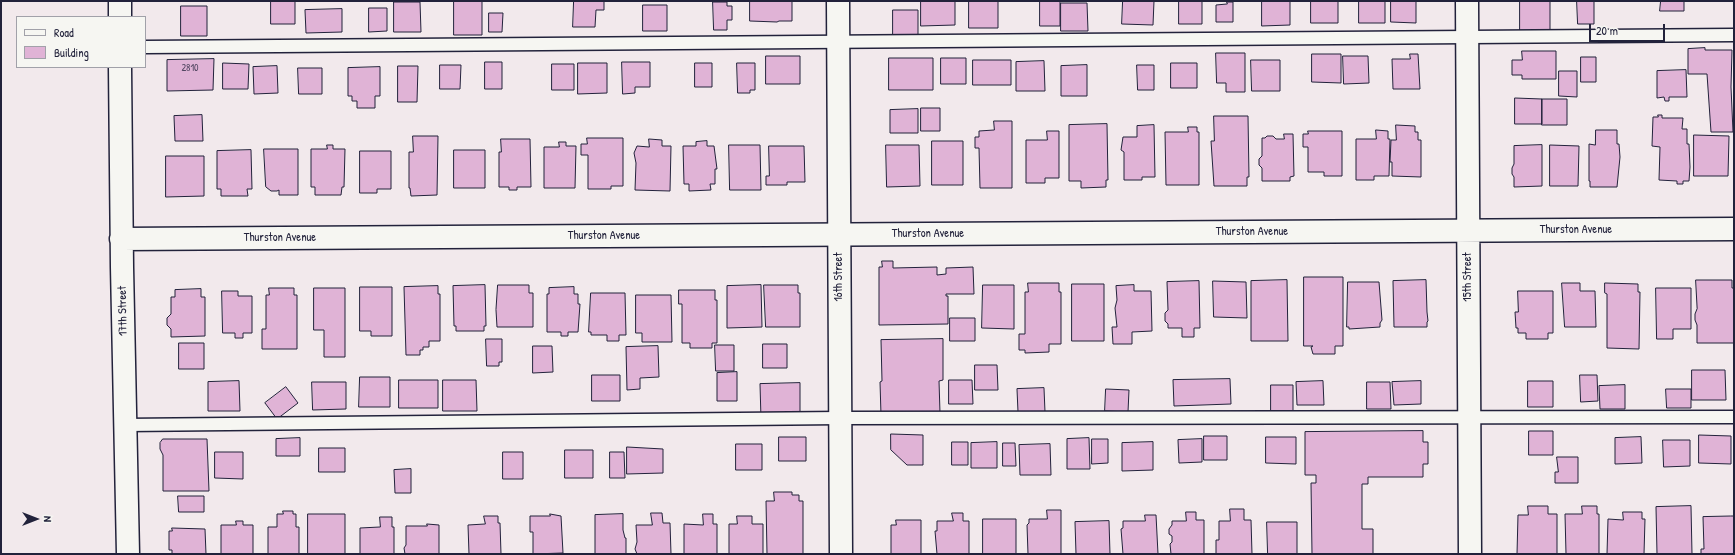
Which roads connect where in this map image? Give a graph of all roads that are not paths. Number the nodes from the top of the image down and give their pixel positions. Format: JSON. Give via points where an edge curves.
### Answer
{"nodes":[{"id":1,"x":120,"y":1,"type":"edge"},
{"id":2,"x":838,"y":1,"type":"edge"},
{"id":3,"x":1467,"y":1,"type":"edge"},
{"id":4,"x":120,"y":16,"type":"edge"},
{"id":5,"x":1734,"y":35,"type":"edge"},
{"id":6,"x":1467,"y":37,"type":"junction"},
{"id":7,"x":838,"y":42,"type":"junction"},
{"id":8,"x":146,"y":47,"type":"edge"},
{"id":9,"x":120,"y":68,"type":"edge"},
{"id":10,"x":1734,"y":229,"type":"edge"},
{"id":11,"x":1468,"y":230,"type":"junction"},
{"id":12,"x":839,"y":235,"type":"junction"},
{"id":13,"x":121,"y":239,"type":"junction"},
{"id":14,"x":1734,"y":417,"type":"edge"},
{"id":15,"x":840,"y":418,"type":"junction"},
{"id":16,"x":1469,"y":418,"type":"junction"},
{"id":17,"x":125,"y":425,"type":"junction"},
{"id":18,"x":128,"y":554,"type":"edge"},
{"id":19,"x":841,"y":554,"type":"edge"},
{"id":20,"x":1470,"y":554,"type":"edge"}],
"edges":[{"from":1,"to":4,"type":"street"},
{"from":2,"to":7,"type":"street","name":"16th Street"},
{"from":3,"to":6,"type":"street","name":"15th Street"},
{"from":5,"to":6,"type":"lane"},
{"from":6,"to":7,"type":"lane"},
{"from":6,"to":11,"type":"street","name":"15th Street"},
{"from":7,"to":8,"type":"lane"},
{"from":7,"to":12,"type":"street","name":"16th Street"},
{"from":9,"to":13,"type":"street","name":"17th Street"},
{"from":10,"to":11,"type":"street","name":"Thurston Avenue"},
{"from":11,"to":12,"type":"street","name":"Thurston Avenue"},
{"from":11,"to":16,"type":"street","name":"15th Street"},
{"from":12,"to":13,"type":"street","name":"Thurston Avenue"},
{"from":12,"to":15,"type":"street","name":"16th Street"},
{"from":13,"to":17,"type":"street","name":"17th Street"},
{"from":14,"to":16,"type":"lane"},
{"from":15,"to":16,"type":"lane"},
{"from":15,"to":17,"type":"lane"},
{"from":15,"to":19,"type":"street","name":"16th Street"},
{"from":16,"to":20,"type":"street","name":"15th Street"},
{"from":17,"to":18,"type":"street","name":"17th Street"}]}
